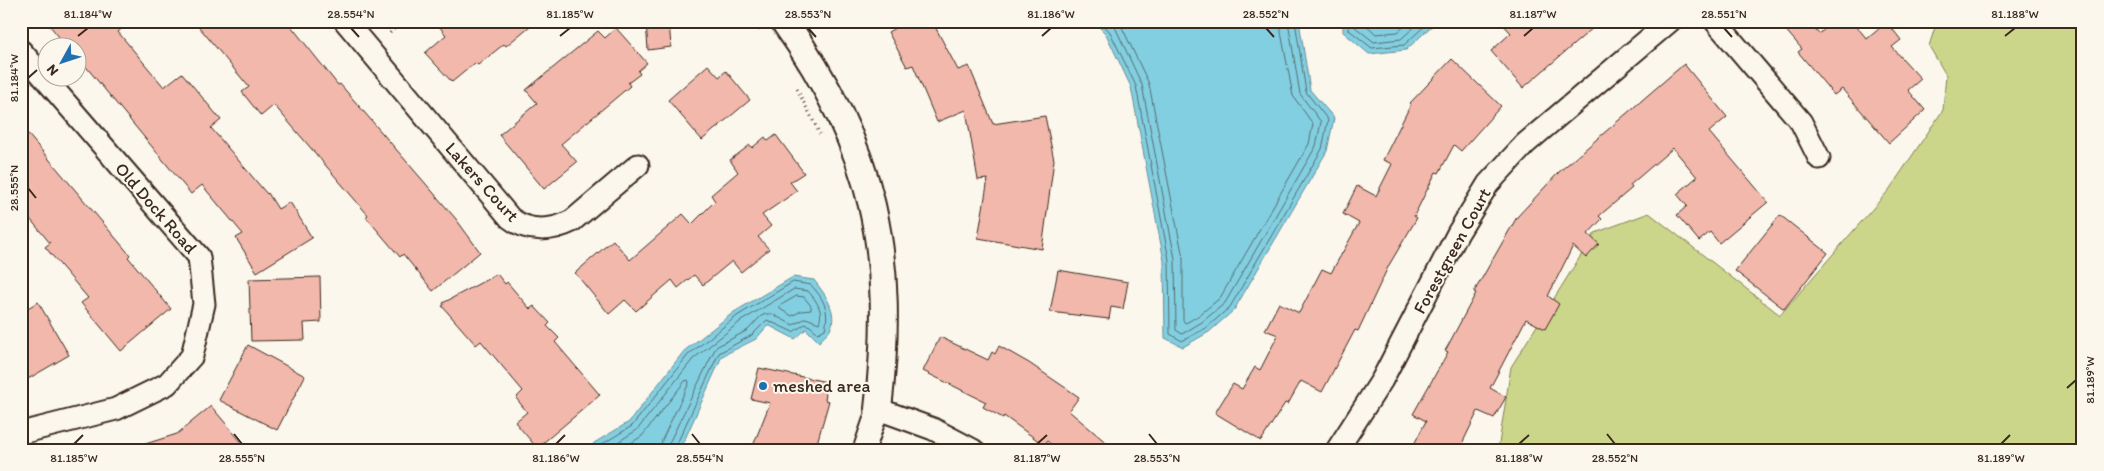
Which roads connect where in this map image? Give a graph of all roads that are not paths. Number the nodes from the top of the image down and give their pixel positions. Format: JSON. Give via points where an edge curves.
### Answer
{"nodes":[{"id":1,"x":1670,"y":21,"type":"edge"},
{"id":2,"x":1715,"y":21,"type":"edge"},
{"id":3,"x":355,"y":25,"type":"edge"},
{"id":4,"x":775,"y":29,"type":"edge"},
{"id":5,"x":21,"y":51,"type":"edge"},
{"id":6,"x":1819,"y":158,"type":"dead end"},
{"id":7,"x":638,"y":165,"type":"dead end"},
{"id":8,"x":878,"y":408,"type":"junction"},
{"id":9,"x":21,"y":433,"type":"edge"},
{"id":10,"x":864,"y":450,"type":"edge"},
{"id":11,"x":974,"y":450,"type":"edge"},
{"id":12,"x":1336,"y":450,"type":"edge"}],
"edges":[{"from":1,"to":12,"type":"street","name":"Forestgreen Court","via":[[1525,144],[1488,184],[1458,233],[1382,380]]},
{"from":2,"to":6,"type":"street","via":[[1801,122]]},
{"from":3,"to":7,"type":"street","name":"Lakers Court","via":[[510,218],[523,226],[536,230],[563,226]]},
{"from":4,"to":8,"type":"street","via":[[817,71],[858,155],[875,214],[884,284],[884,346]]},
{"from":5,"to":9,"type":"street","name":"Old Dock Road","via":[[199,257],[204,304],[192,356],[167,384],[116,409]]},
{"from":8,"to":10,"type":"street"},
{"from":8,"to":11,"type":"street","via":[[933,429]]}]}
